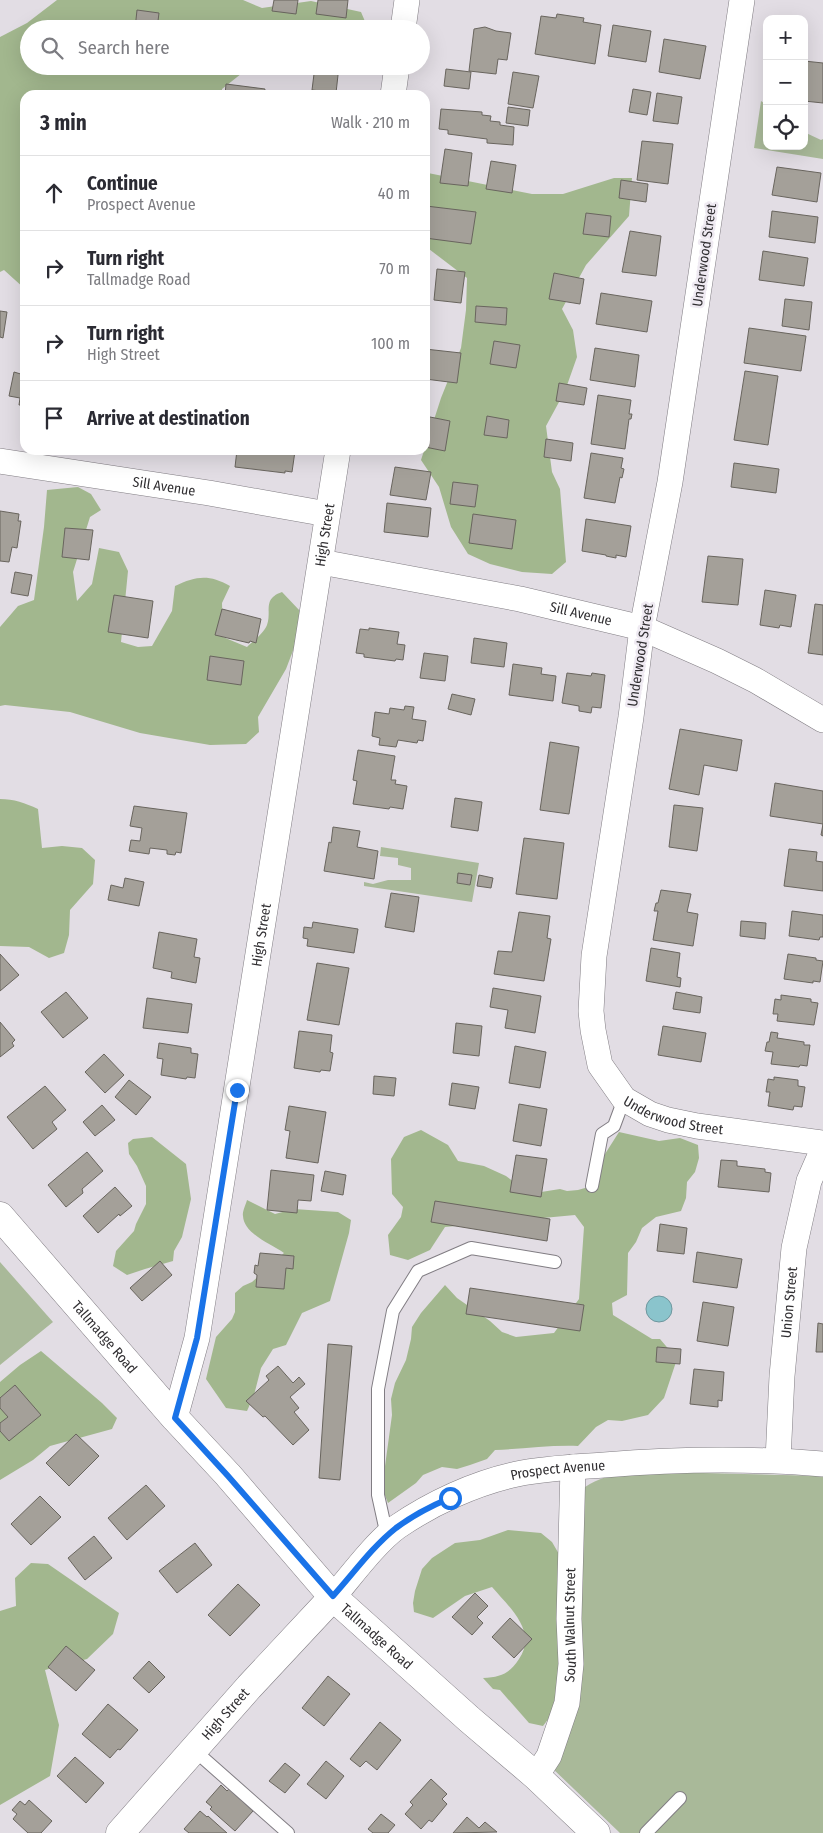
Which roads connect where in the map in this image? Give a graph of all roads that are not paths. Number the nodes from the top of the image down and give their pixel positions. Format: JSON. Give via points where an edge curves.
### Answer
{"nodes":[{"id":1,"x":407,"y":0,"type":"edge"},
{"id":2,"x":742,"y":0,"type":"edge"},
{"id":3,"x":404,"y":20,"type":"edge"},
{"id":4,"x":396,"y":75,"type":"edge"},
{"id":5,"x":394,"y":90,"type":"edge"},
{"id":6,"x":337,"y":455,"type":"edge"},
{"id":7,"x":0,"y":461,"type":"edge"},
{"id":8,"x":327,"y":514,"type":"junction"},
{"id":9,"x":321,"y":562,"type":"junction"},
{"id":10,"x":642,"y":628,"type":"junction"},
{"id":11,"x":823,"y":720,"type":"edge"},
{"id":12,"x":624,"y":1099,"type":"junction"},
{"id":13,"x":823,"y":1143,"type":"edge"},
{"id":14,"x":823,"y":1149,"type":"edge"},
{"id":15,"x":592,"y":1186,"type":"dead end"},
{"id":16,"x":0,"y":1216,"type":"edge"},
{"id":17,"x":555,"y":1262,"type":"dead end"},
{"id":18,"x":175,"y":1418,"type":"junction"},
{"id":19,"x":778,"y":1460,"type":"junction"},
{"id":20,"x":823,"y":1464,"type":"edge"},
{"id":21,"x":573,"y":1467,"type":"junction"},
{"id":22,"x":387,"y":1536,"type":"junction"},
{"id":23,"x":333,"y":1596,"type":"junction"},
{"id":24,"x":194,"y":1750,"type":"junction"},
{"id":25,"x":536,"y":1776,"type":"junction"},
{"id":26,"x":680,"y":1798,"type":"dead end"},
{"id":27,"x":120,"y":1833,"type":"edge"},
{"id":28,"x":288,"y":1833,"type":"edge"},
{"id":29,"x":596,"y":1833,"type":"edge"},
{"id":30,"x":646,"y":1833,"type":"edge"}],
"edges":[{"from":1,"to":3,"type":"street"},
{"from":2,"to":10,"type":"street","name":"Underwood Street","via":[[672,475]]},
{"from":4,"to":5,"type":"street"},
{"from":6,"to":8,"type":"street","name":"High Street"},
{"from":7,"to":8,"type":"street","name":"Sill Avenue"},
{"from":8,"to":9,"type":"street","name":"High Street"},
{"from":9,"to":10,"type":"street","name":"Sill Avenue","via":[[520,599]]},
{"from":9,"to":18,"type":"street","name":"High Street","via":[[197,1338]]},
{"from":10,"to":11,"type":"street","name":"Sill Avenue","via":[[724,664]]},
{"from":10,"to":12,"type":"street","name":"Underwood Street","via":[[594,956],[592,996],[592,1030],[600,1065]]},
{"from":12,"to":13,"type":"street","name":"Underwood Street","via":[[650,1114],[687,1124]]},
{"from":12,"to":15,"type":"lane","via":[[614,1126],[602,1134]]},
{"from":14,"to":19,"type":"street","name":"Union Street","via":[[809,1181],[794,1248]]},
{"from":16,"to":18,"type":"street","name":"Tallmadge Road"},
{"from":17,"to":22,"type":"lane","via":[[471,1248],[418,1271],[393,1311],[378,1389],[378,1495]]},
{"from":18,"to":23,"type":"street","name":"Tallmadge Road"},
{"from":19,"to":20,"type":"street","name":"Prospect Avenue"},
{"from":19,"to":21,"type":"street","name":"Prospect Avenue","via":[[664,1460]]},
{"from":21,"to":22,"type":"street","name":"Prospect Avenue","via":[[517,1474],[466,1490],[414,1516]]},
{"from":21,"to":25,"type":"street","name":"South Walnut Street","via":[[571,1664],[567,1703],[549,1756]]},
{"from":22,"to":23,"type":"street","name":"Prospect Avenue"},
{"from":23,"to":24,"type":"street","name":"High Street"},
{"from":23,"to":25,"type":"street","name":"Tallmadge Road"},
{"from":24,"to":27,"type":"street","name":"High Street"},
{"from":24,"to":28,"type":"lane"},
{"from":25,"to":29,"type":"street","name":"Tallmadge Road"},
{"from":26,"to":30,"type":"lane"}]}
